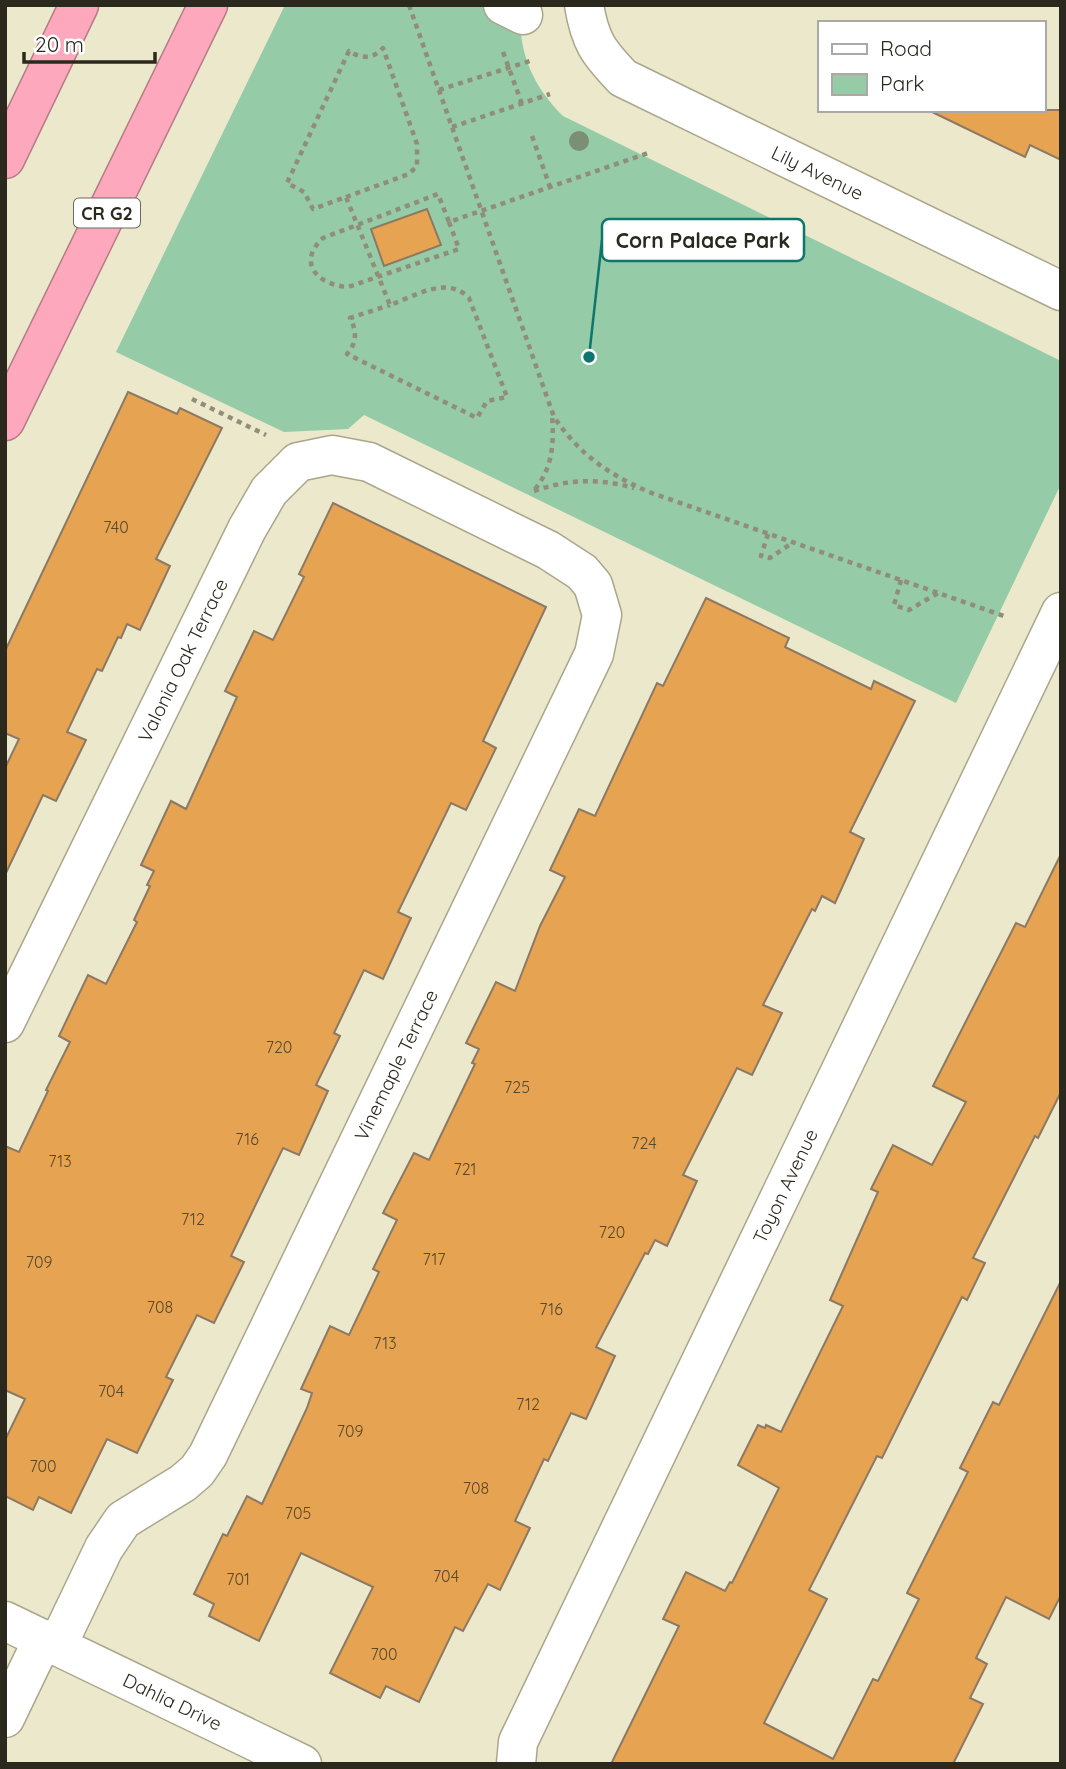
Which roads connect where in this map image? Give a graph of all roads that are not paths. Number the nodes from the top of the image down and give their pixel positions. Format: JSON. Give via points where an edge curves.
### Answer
{"nodes":[{"id":1,"x":79,"y":5,"type":"edge"},
{"id":2,"x":208,"y":5,"type":"edge"},
{"id":3,"x":586,"y":21,"type":"edge"},
{"id":4,"x":5,"y":159,"type":"edge"},
{"id":5,"x":1061,"y":291,"type":"edge"},
{"id":6,"x":5,"y":421,"type":"edge"},
{"id":7,"x":458,"y":506,"type":"joint"},
{"id":8,"x":1061,"y":612,"type":"edge"},
{"id":9,"x":5,"y":1023,"type":"edge"},
{"id":10,"x":5,"y":1621,"type":"edge"},
{"id":11,"x":50,"y":1642,"type":"junction"},
{"id":12,"x":5,"y":1718,"type":"edge"},
{"id":13,"x":302,"y":1764,"type":"edge"},
{"id":14,"x":516,"y":1764,"type":"edge"}],
"edges":[{"from":1,"to":4,"type":"highway"},
{"from":2,"to":6,"type":"highway","number":"CR G2"},
{"from":3,"to":5,"type":"street","name":"Lily Avenue","via":[[602,57],[623,78]]},
{"from":7,"to":9,"type":"street","name":"Valonia Oak Terrace","via":[[369,462],[351,458],[315,457],[298,462],[282,475],[247,529]]},
{"from":7,"to":11,"type":"street","name":"Vinemaple Terrace","via":[[582,572],[593,585],[602,615],[594,654],[208,1455],[183,1483],[123,1520]]},
{"from":8,"to":14,"type":"street","name":"Toyon Avenue","via":[[518,1741]]},
{"from":10,"to":11,"type":"street","name":"Dahlia Drive"},
{"from":11,"to":12,"type":"street","name":"Vinemaple Terrace"},
{"from":11,"to":13,"type":"street","name":"Dahlia Drive"}]}
